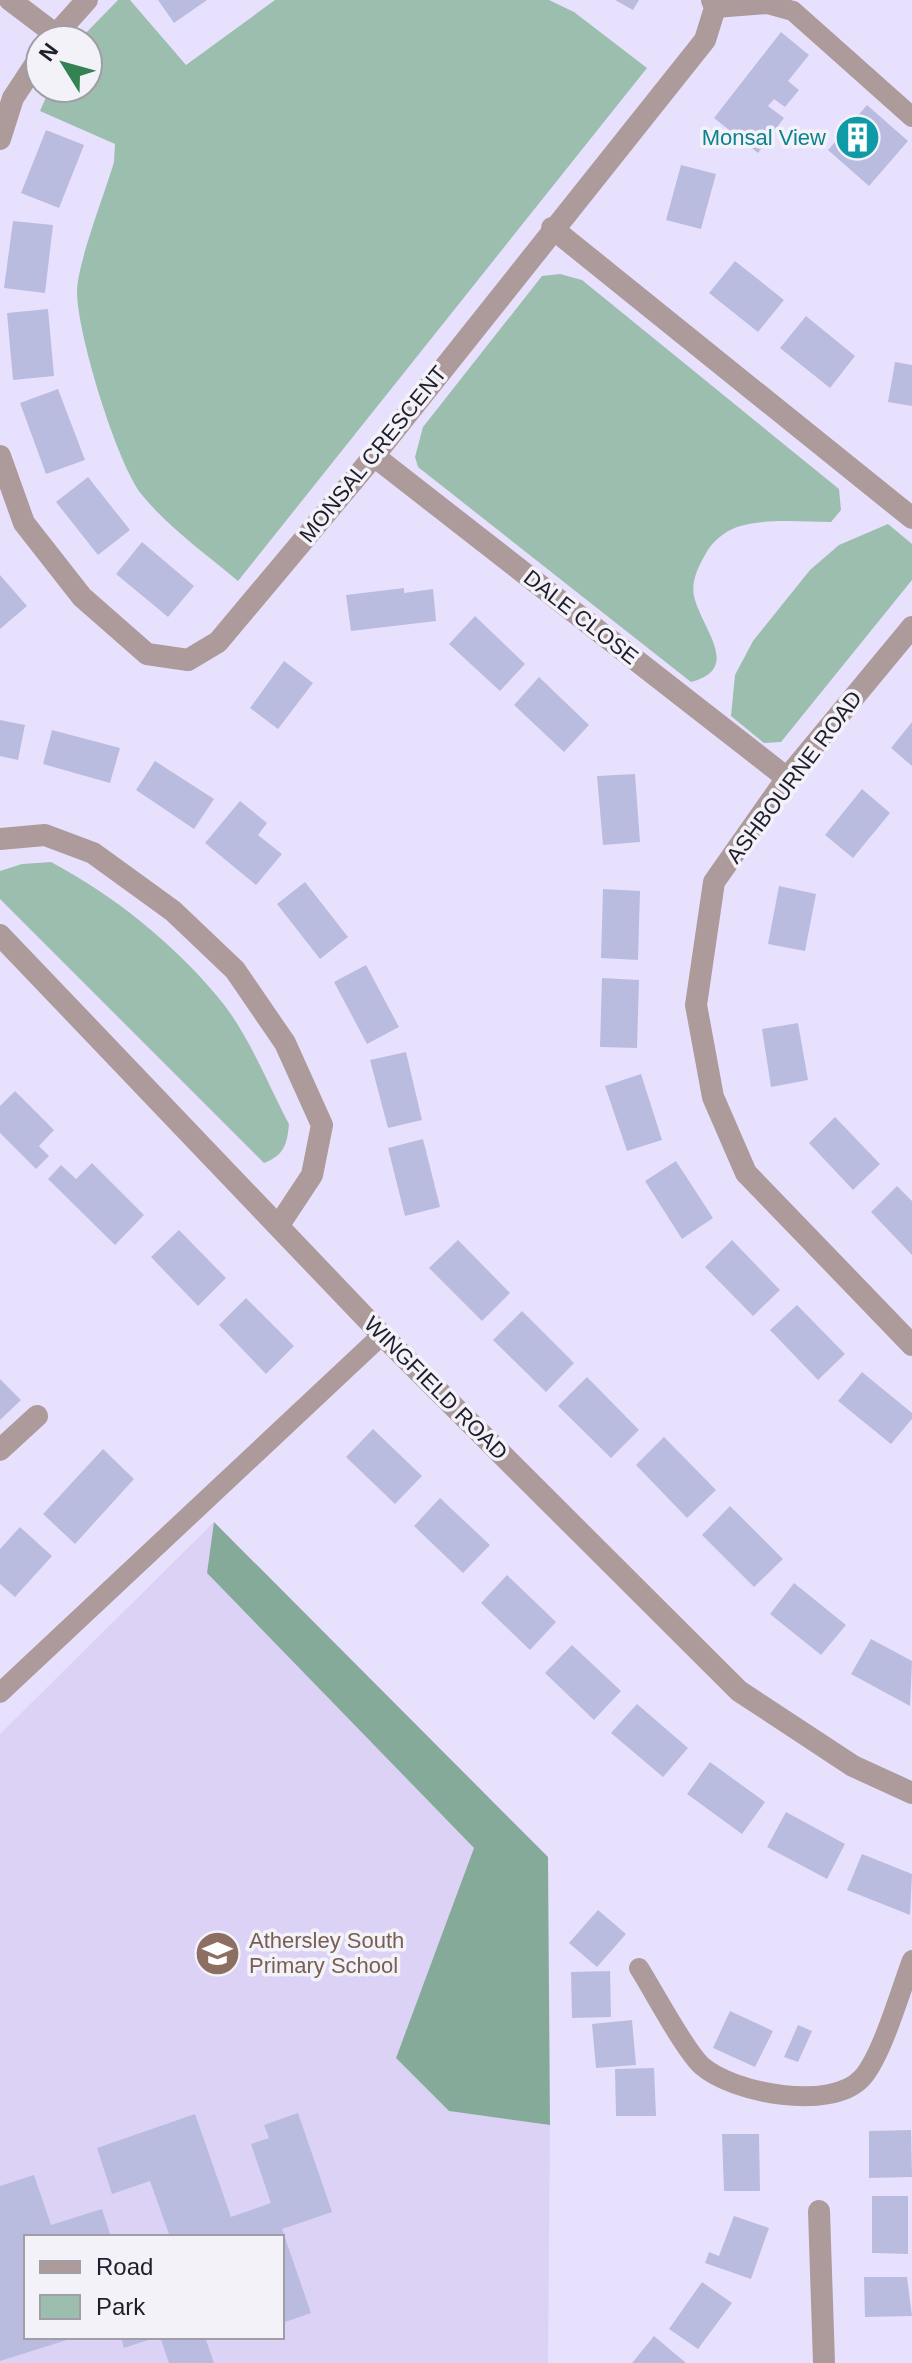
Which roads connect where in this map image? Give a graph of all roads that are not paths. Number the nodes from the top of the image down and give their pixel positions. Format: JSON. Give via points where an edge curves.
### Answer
{"nodes":[{"id":1,"x":10,"y":0,"type":"edge"},
{"id":2,"x":87,"y":0,"type":"edge"},
{"id":3,"x":714,"y":4,"type":"edge"},
{"id":4,"x":38,"y":24,"type":"edge"},
{"id":5,"x":65,"y":24,"type":"edge"},
{"id":6,"x":24,"y":81,"type":"edge"},
{"id":7,"x":912,"y":117,"type":"edge"},
{"id":8,"x":0,"y":139,"type":"edge"},
{"id":9,"x":552,"y":228,"type":"junction"},
{"id":10,"x":0,"y":456,"type":"edge"},
{"id":11,"x":374,"y":456,"type":"junction"},
{"id":12,"x":912,"y":518,"type":"edge"},
{"id":13,"x":912,"y":627,"type":"edge"},
{"id":14,"x":787,"y":778,"type":"junction"},
{"id":15,"x":0,"y":839,"type":"edge"},
{"id":16,"x":0,"y":935,"type":"edge"},
{"id":17,"x":279,"y":1225,"type":"junction"},
{"id":18,"x":382,"y":1335,"type":"junction"},
{"id":19,"x":912,"y":1345,"type":"edge"},
{"id":20,"x":37,"y":1416,"type":"dead end"},
{"id":21,"x":0,"y":1450,"type":"edge"},
{"id":22,"x":0,"y":1693,"type":"edge"},
{"id":23,"x":912,"y":1793,"type":"edge"},
{"id":24,"x":912,"y":1960,"type":"edge"},
{"id":25,"x":639,"y":1968,"type":"dead end"},
{"id":26,"x":819,"y":2211,"type":"dead end"},
{"id":27,"x":824,"y":2363,"type":"edge"}],
"edges":[{"from":1,"to":4,"type":"street"},
{"from":2,"to":5,"type":"street"},
{"from":3,"to":7,"type":"lane","via":[[768,4],[793,11]]},
{"from":3,"to":9,"type":"street","name":"MONSAL CRESCENT","via":[[705,40]]},
{"from":6,"to":8,"type":"street"},
{"from":9,"to":11,"type":"street","name":"MONSAL CRESCENT"},
{"from":9,"to":12,"type":"street"},
{"from":10,"to":11,"type":"street","name":"MONSAL CRESCENT","via":[[24,523],[82,597],[147,654],[188,660],[218,642]]},
{"from":11,"to":14,"type":"street","name":"DALE CLOSE"},
{"from":13,"to":14,"type":"street","name":"ASHBOURNE ROAD"},
{"from":14,"to":19,"type":"street","name":"ASHBOURNE ROAD","via":[[714,882],[696,1005],[713,1097],[746,1173]]},
{"from":15,"to":17,"type":"street","via":[[45,835],[93,853],[173,911],[235,970],[285,1043],[322,1125],[312,1175]]},
{"from":16,"to":17,"type":"street","name":"WINGFIELD ROAD"},
{"from":17,"to":18,"type":"street","name":"WINGFIELD ROAD"},
{"from":18,"to":22,"type":"lane"},
{"from":18,"to":23,"type":"street","name":"WINGFIELD ROAD","via":[[739,1691],[853,1766]]},
{"from":20,"to":21,"type":"street"},
{"from":24,"to":25,"type":"lane","via":[[862,2078],[842,2090],[810,2097],[771,2094],[726,2080],[700,2065]]},
{"from":26,"to":27,"type":"street"}]}
